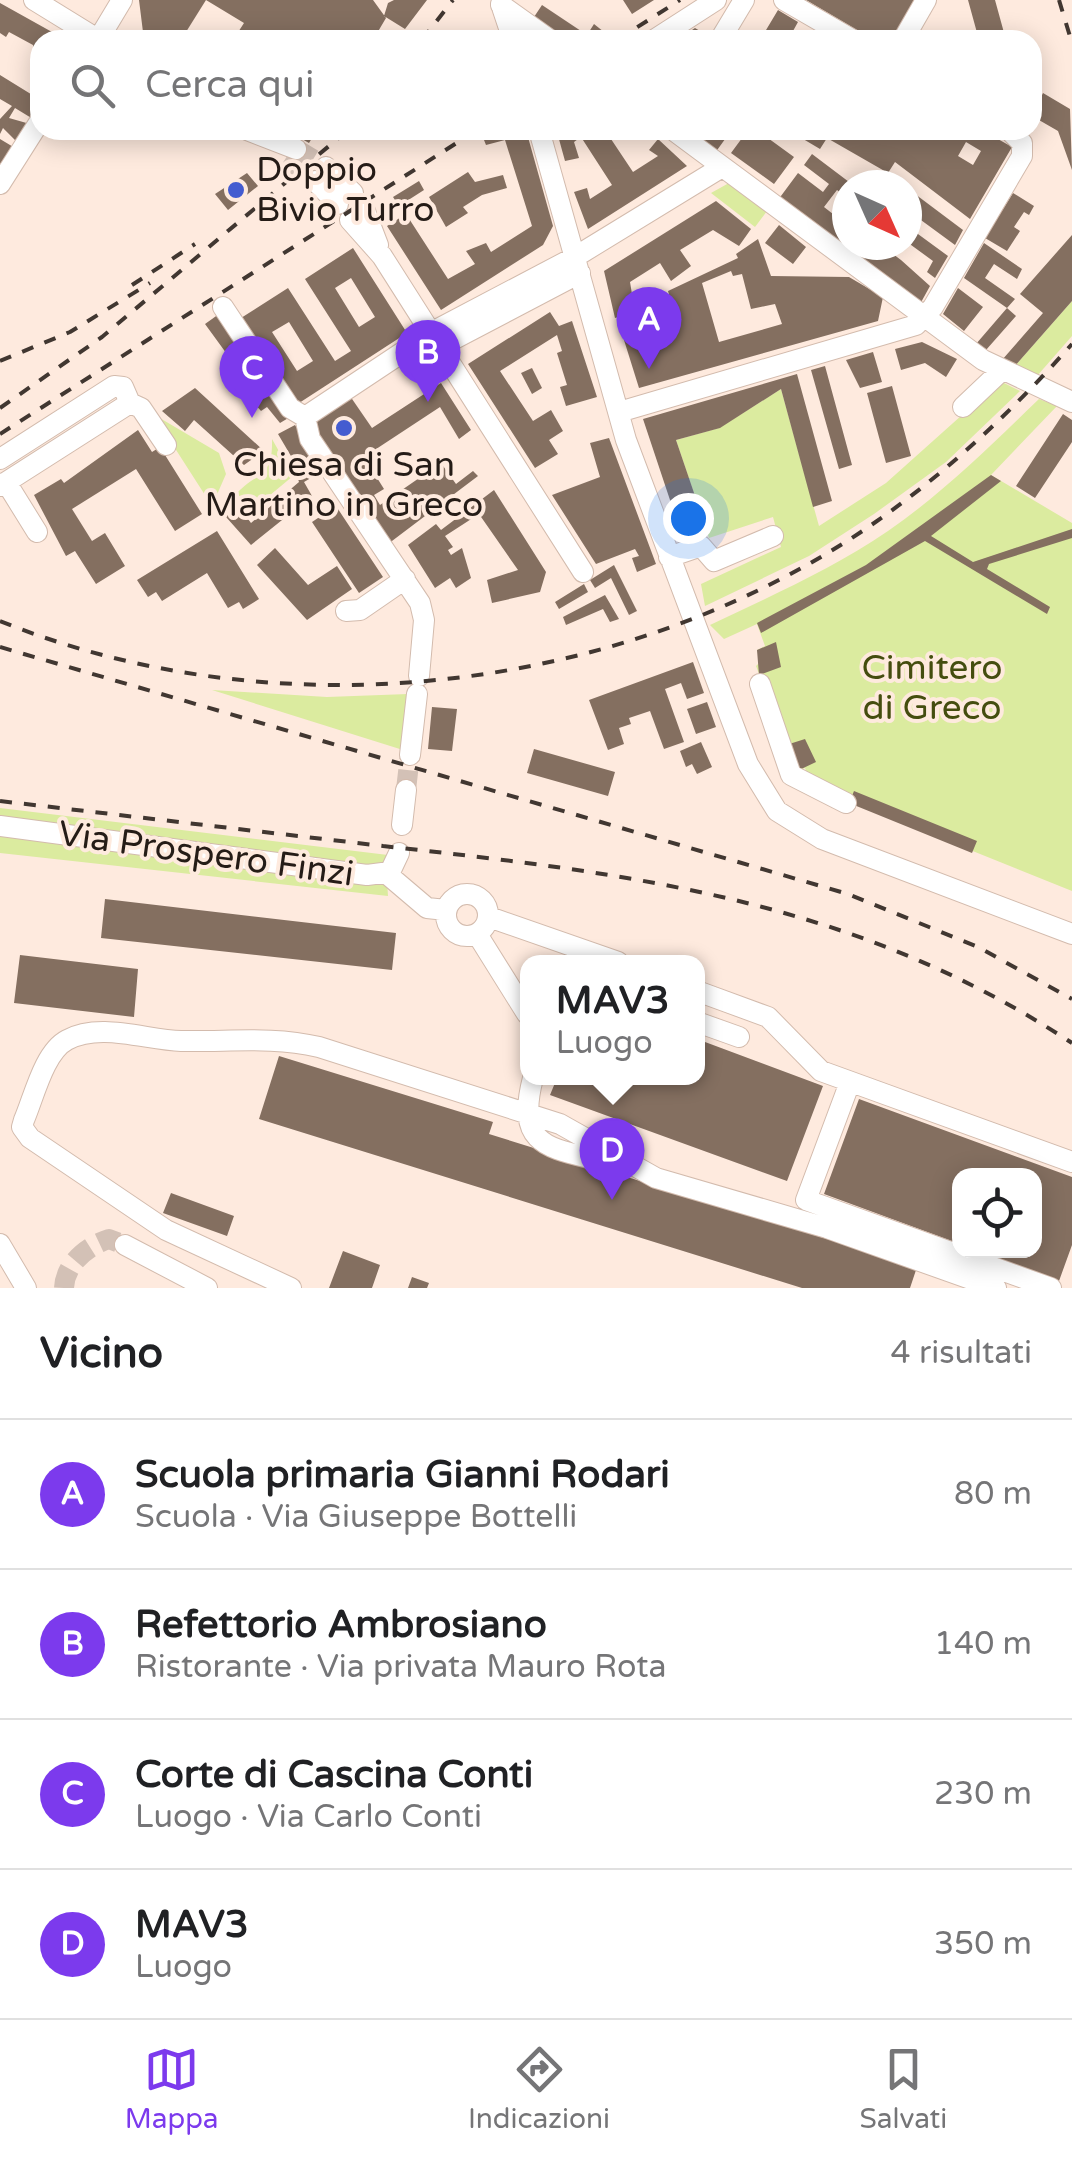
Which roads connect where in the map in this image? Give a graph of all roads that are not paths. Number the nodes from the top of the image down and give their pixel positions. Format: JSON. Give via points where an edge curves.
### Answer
{"nodes":[{"id":1,"x":34,"y":0,"type":"edge"},
{"id":2,"x":122,"y":0,"type":"edge"},
{"id":3,"x":716,"y":0,"type":"edge"},
{"id":4,"x":744,"y":0,"type":"edge"},
{"id":5,"x":784,"y":0,"type":"edge"},
{"id":6,"x":926,"y":0,"type":"edge"},
{"id":7,"x":509,"y":5,"type":"edge"},
{"id":8,"x":81,"y":30,"type":"edge"},
{"id":9,"x":101,"y":30,"type":"edge"},
{"id":10,"x":515,"y":30,"type":"edge"},
{"id":11,"x":538,"y":30,"type":"edge"},
{"id":12,"x":670,"y":30,"type":"edge"},
{"id":13,"x":726,"y":30,"type":"edge"},
{"id":14,"x":836,"y":30,"type":"edge"},
{"id":15,"x":909,"y":30,"type":"edge"},
{"id":16,"x":30,"y":137,"type":"edge"},
{"id":17,"x":264,"y":140,"type":"edge"},
{"id":18,"x":542,"y":140,"type":"edge"},
{"id":19,"x":687,"y":140,"type":"edge"},
{"id":20,"x":1016,"y":140,"type":"edge"},
{"id":21,"x":290,"y":155,"type":"tunnel mouth"},
{"id":22,"x":722,"y":166,"type":"junction"},
{"id":23,"x":320,"y":174,"type":"tunnel mouth"},
{"id":24,"x":0,"y":184,"type":"edge"},
{"id":25,"x":577,"y":265,"type":"junction"},
{"id":26,"x":896,"y":298,"type":"junction"},
{"id":27,"x":224,"y":307,"type":"dead end"},
{"id":28,"x":924,"y":319,"type":"junction"},
{"id":29,"x":894,"y":334,"type":"junction"},
{"id":30,"x":435,"y":340,"type":"junction"},
{"id":31,"x":1002,"y":370,"type":"junction"},
{"id":32,"x":130,"y":402,"type":"junction"},
{"id":33,"x":1072,"y":402,"type":"edge"},
{"id":34,"x":963,"y":407,"type":"dead end"},
{"id":35,"x":619,"y":412,"type":"junction"},
{"id":36,"x":304,"y":417,"type":"junction"},
{"id":37,"x":166,"y":445,"type":"dead end"},
{"id":38,"x":0,"y":458,"type":"edge"},
{"id":39,"x":3,"y":484,"type":"edge"},
{"id":40,"x":37,"y":532,"type":"dead end"},
{"id":41,"x":773,"y":536,"type":"dead end"},
{"id":42,"x":669,"y":557,"type":"junction"},
{"id":43,"x":582,"y":572,"type":"dead end"},
{"id":44,"x":404,"y":579,"type":"junction"},
{"id":45,"x":346,"y":611,"type":"dead end"},
{"id":46,"x":760,"y":684,"type":"dead end"},
{"id":47,"x":769,"y":714,"type":"junction"},
{"id":48,"x":734,"y":725,"type":"junction"},
{"id":49,"x":410,"y":755,"type":"tunnel mouth"},
{"id":50,"x":406,"y":790,"type":"tunnel mouth"},
{"id":51,"x":846,"y":803,"type":"dead end"},
{"id":52,"x":402,"y":825,"type":"dead end"},
{"id":53,"x":0,"y":826,"type":"edge"},
{"id":54,"x":399,"y":853,"type":"dead end"},
{"id":55,"x":387,"y":874,"type":"junction"},
{"id":56,"x":446,"y":910,"type":"junction"},
{"id":57,"x":483,"y":926,"type":"junction"},
{"id":58,"x":1072,"y":934,"type":"edge"},
{"id":59,"x":592,"y":955,"type":"edge"},
{"id":60,"x":705,"y":994,"type":"edge"},
{"id":61,"x":520,"y":1000,"type":"edge"},
{"id":62,"x":705,"y":1025,"type":"edge"},
{"id":63,"x":738,"y":1038,"type":"dead end"},
{"id":64,"x":850,"y":1082,"type":"junction"},
{"id":65,"x":532,"y":1085,"type":"edge"},
{"id":66,"x":524,"y":1112,"type":"junction"},
{"id":67,"x":1072,"y":1162,"type":"edge"},
{"id":68,"x":0,"y":1244,"type":"edge"},
{"id":69,"x":125,"y":1245,"type":"tunnel mouth"},
{"id":70,"x":26,"y":1288,"type":"edge"},
{"id":71,"x":206,"y":1288,"type":"edge"},
{"id":72,"x":291,"y":1288,"type":"edge"},
{"id":73,"x":996,"y":1288,"type":"edge"},
{"id":74,"x":1052,"y":1288,"type":"edge"}],
"edges":[{"from":1,"to":8,"type":"street"},
{"from":2,"to":9,"type":"street"},
{"from":3,"to":12,"type":"street"},
{"from":4,"to":13,"type":"street"},
{"from":5,"to":14,"type":"street"},
{"from":6,"to":15,"type":"street"},
{"from":7,"to":10,"type":"street"},
{"from":7,"to":11,"type":"street"},
{"from":16,"to":24,"type":"street"},
{"from":17,"to":21,"type":"street"},
{"from":18,"to":25,"type":"street"},
{"from":19,"to":22,"type":"street"},
{"from":20,"to":28,"type":"street","via":[[1022,156]]},
{"from":22,"to":25,"type":"street"},
{"from":22,"to":26,"type":"street"},
{"from":23,"to":30,"type":"street","via":[[352,207]]},
{"from":25,"to":30,"type":"street"},
{"from":25,"to":35,"type":"street"},
{"from":26,"to":28,"type":"street"},
{"from":26,"to":29,"type":"street"},
{"from":27,"to":36,"type":"street","via":[[290,408]]},
{"from":28,"to":29,"type":"street"},
{"from":28,"to":31,"type":"street"},
{"from":29,"to":35,"type":"street"},
{"from":30,"to":36,"type":"street"},
{"from":30,"to":43,"type":"street"},
{"from":31,"to":33,"type":"street"},
{"from":31,"to":34,"type":"street"},
{"from":32,"to":37,"type":"street"},
{"from":32,"to":38,"type":"street","via":[[123,386],[114,386]]},
{"from":32,"to":39,"type":"street"},
{"from":35,"to":42,"type":"street"},
{"from":36,"to":44,"type":"street","via":[[307,434],[353,509]]},
{"from":39,"to":40,"type":"street"},
{"from":41,"to":42,"type":"street","via":[[714,562],[700,546]]},
{"from":42,"to":48,"type":"street"},
{"from":44,"to":45,"type":"street","via":[[360,610]]},
{"from":44,"to":49,"type":"street","via":[[424,617]]},
{"from":46,"to":47,"type":"street"},
{"from":47,"to":48,"type":"street"},
{"from":47,"to":51,"type":"street","via":[[793,778]]},
{"from":48,"to":58,"type":"street","via":[[756,783],[795,825],[847,851]]},
{"from":50,"to":52,"type":"street"},
{"from":53,"to":55,"type":"street","name":"Via Prospero Finzi"},
{"from":54,"to":55,"type":"street","name":"Via Prospero Finzi"},
{"from":55,"to":56,"type":"street","via":[[427,908]]},
{"from":56,"to":57,"type":"street","via":[[451,930],[464,936]]},
{"from":56,"to":57,"type":"street","via":[[454,898],[480,898]]},
{"from":57,"to":59,"type":"street"},
{"from":57,"to":61,"type":"street"},
{"from":60,"to":64,"type":"street","via":[[768,1017],[821,1071]]},
{"from":62,"to":63,"type":"street"},
{"from":64,"to":67,"type":"street"},
{"from":64,"to":74,"type":"street","via":[[806,1200]]},
{"from":65,"to":66,"type":"street"},
{"from":66,"to":72,"type":"street","via":[[284,1039],[180,1041],[94,1032],[64,1041],[24,1120],[30,1138],[166,1230]]},
{"from":66,"to":73,"type":"street","via":[[574,1130],[656,1178],[827,1228]]},
{"from":68,"to":70,"type":"street"},
{"from":69,"to":71,"type":"street"}]}
